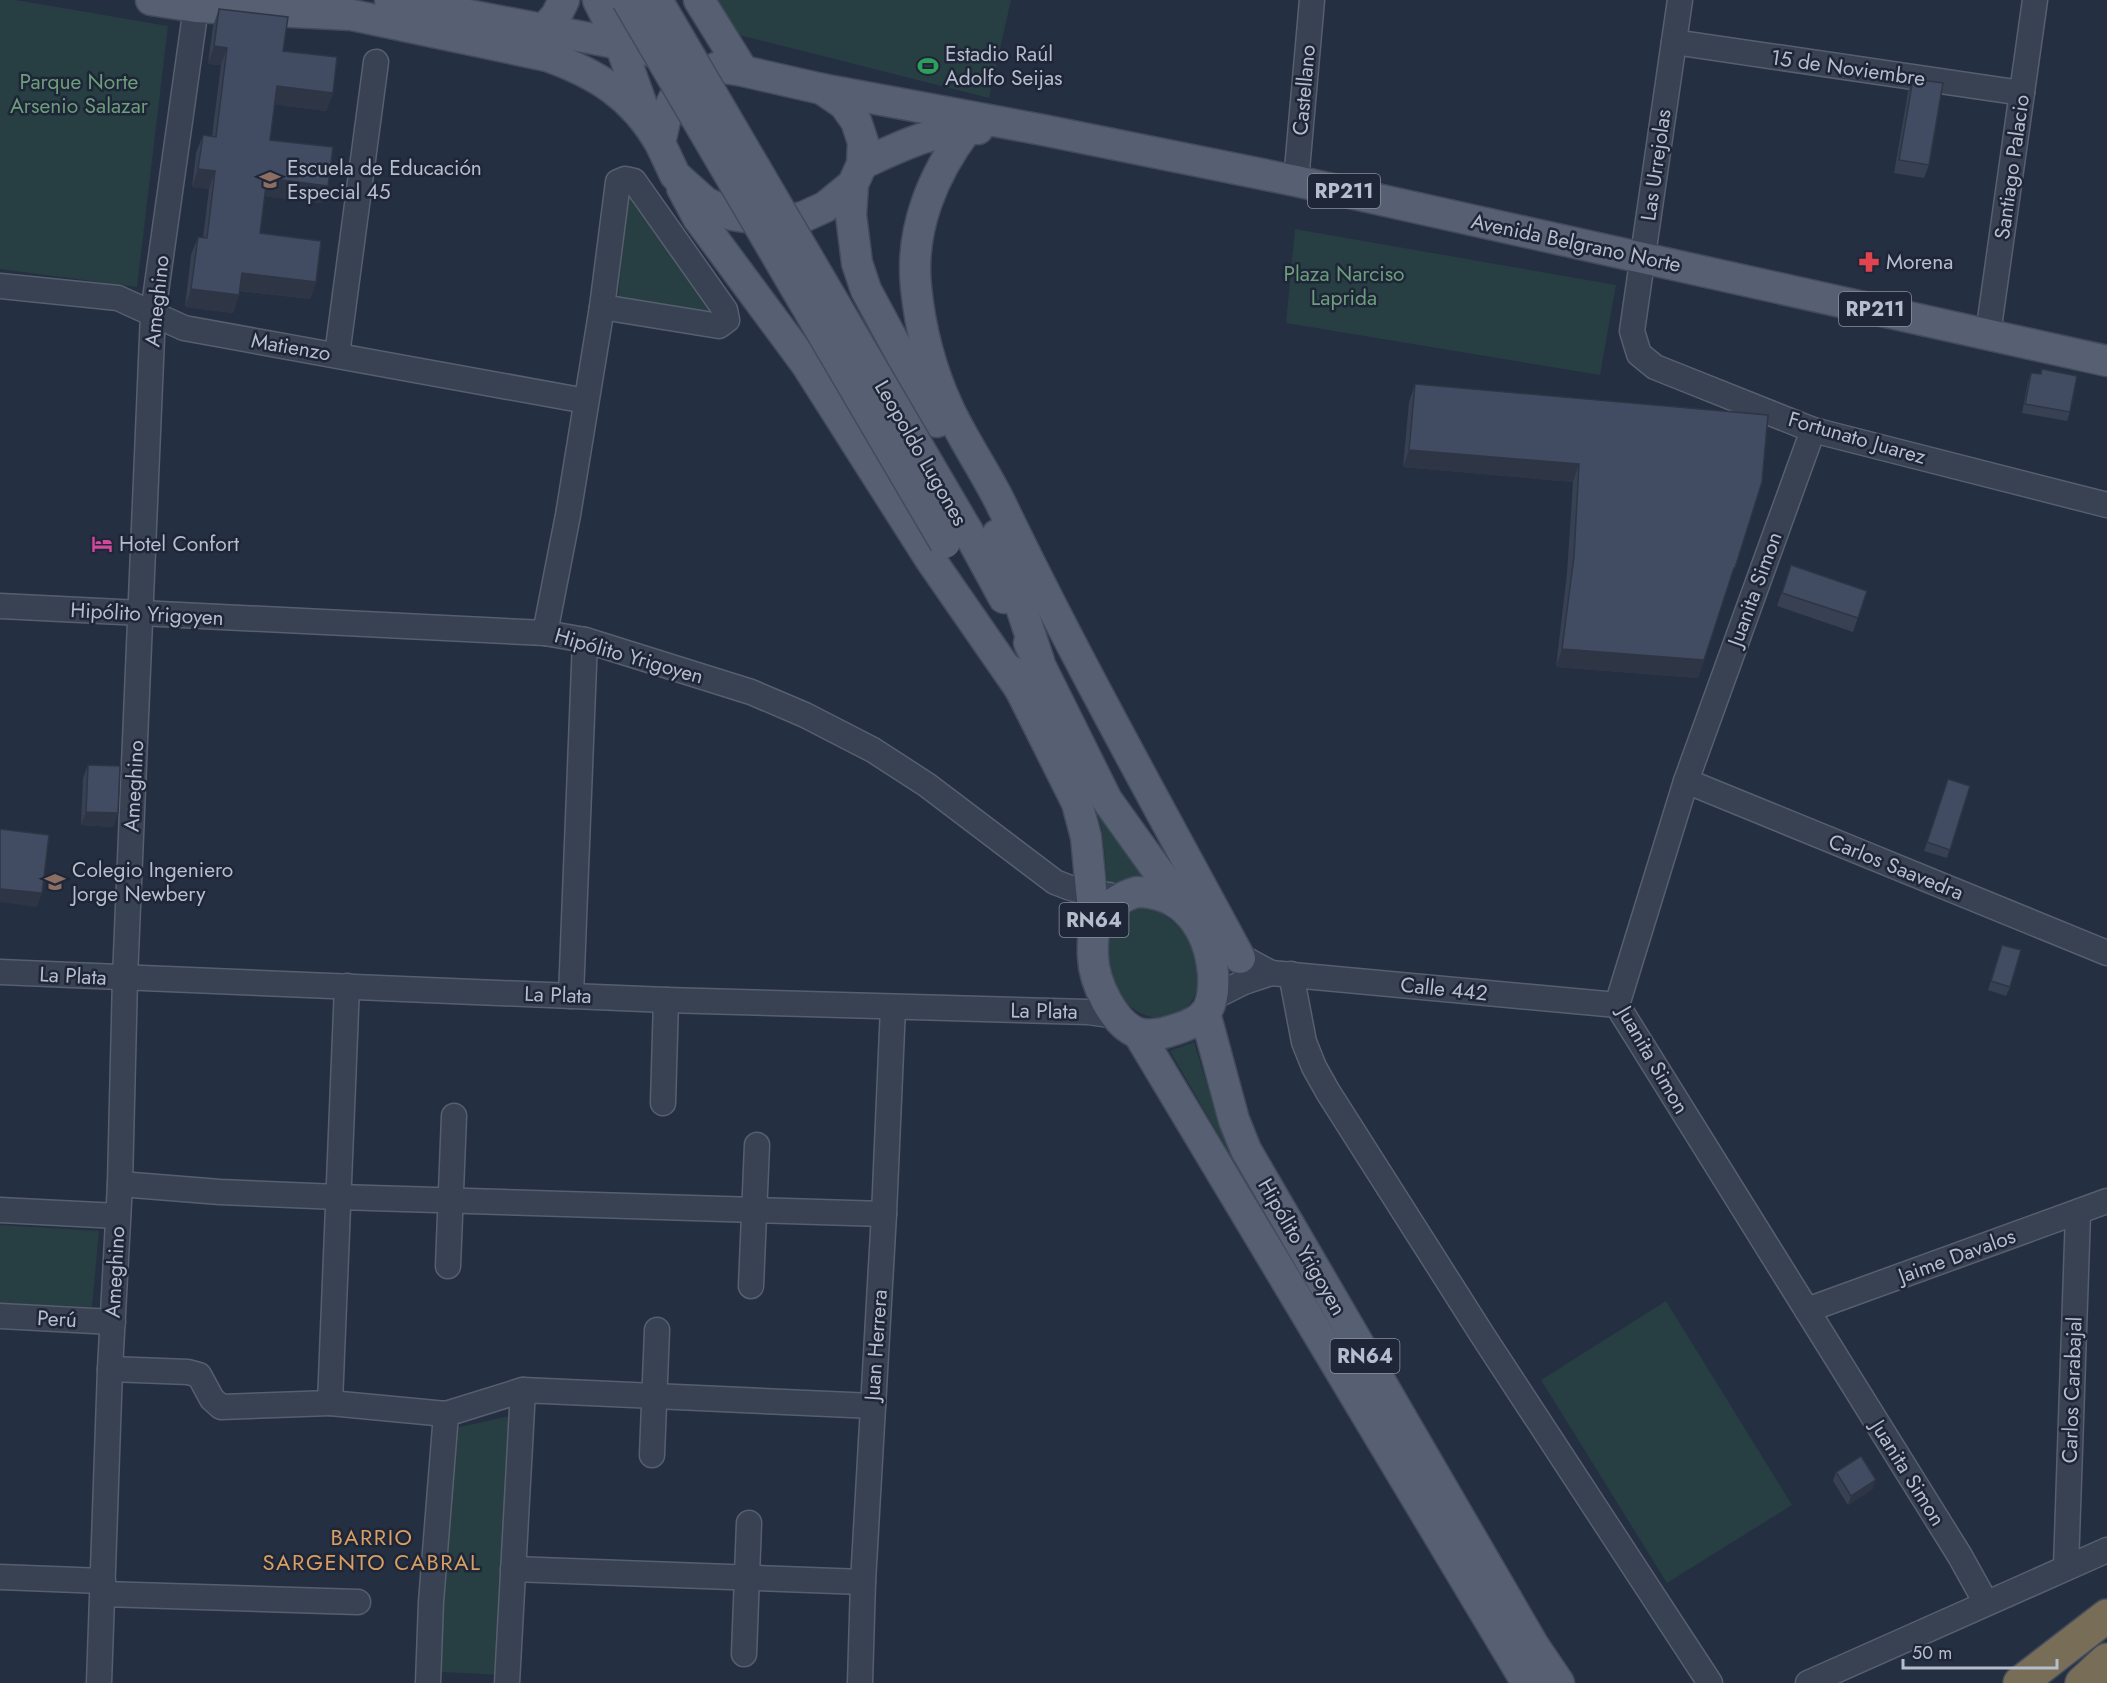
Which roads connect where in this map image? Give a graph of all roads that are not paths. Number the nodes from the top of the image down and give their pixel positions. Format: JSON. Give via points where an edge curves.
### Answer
{"nodes":[{"id":1,"x":151,"y":0,"type":"edge"},
{"id":2,"x":390,"y":0,"type":"edge"},
{"id":3,"x":564,"y":0,"type":"edge"},
{"id":4,"x":598,"y":0,"type":"edge"},
{"id":5,"x":627,"y":0,"type":"edge"},
{"id":6,"x":657,"y":0,"type":"edge"},
{"id":7,"x":699,"y":0,"type":"edge"},
{"id":8,"x":1312,"y":0,"type":"edge"},
{"id":9,"x":1680,"y":0,"type":"edge"},
{"id":10,"x":2035,"y":0,"type":"edge"},
{"id":11,"x":196,"y":4,"type":"edge"},
{"id":12,"x":544,"y":29,"type":"junction"},
{"id":13,"x":1674,"y":42,"type":"junction"},
{"id":14,"x":620,"y":44,"type":"junction"},
{"id":15,"x":376,"y":63,"type":"dead end"},
{"id":16,"x":730,"y":69,"type":"junction"},
{"id":17,"x":822,"y":89,"type":"junction"},
{"id":18,"x":2022,"y":93,"type":"junction"},
{"id":19,"x":968,"y":129,"type":"junction"},
{"id":20,"x":1044,"y":130,"type":"junction"},
{"id":21,"x":654,"y":133,"type":"junction"},
{"id":22,"x":857,"y":174,"type":"junction"},
{"id":23,"x":675,"y":175,"type":"junction"},
{"id":24,"x":1296,"y":181,"type":"junction"},
{"id":25,"x":1643,"y":257,"type":"junction"},
{"id":26,"x":0,"y":286,"type":"edge"},
{"id":27,"x":602,"y":307,"type":"junction"},
{"id":28,"x":153,"y":313,"type":"junction"},
{"id":29,"x":1632,"y":331,"type":"joint"},
{"id":30,"x":1988,"y":334,"type":"junction"},
{"id":31,"x":897,"y":347,"type":"junction"},
{"id":32,"x":337,"y":355,"type":"junction"},
{"id":33,"x":2107,"y":361,"type":"edge"},
{"id":34,"x":586,"y":401,"type":"junction"},
{"id":35,"x":949,"y":409,"type":"junction"},
{"id":36,"x":1813,"y":430,"type":"junction"},
{"id":37,"x":2107,"y":505,"type":"edge"},
{"id":38,"x":956,"y":537,"type":"junction"},
{"id":39,"x":0,"y":606,"type":"edge"},
{"id":40,"x":141,"y":614,"type":"junction"},
{"id":41,"x":545,"y":633,"type":"junction"},
{"id":42,"x":585,"y":640,"type":"junction"},
{"id":43,"x":1039,"y":661,"type":"junction"},
{"id":44,"x":1020,"y":689,"type":"junction"},
{"id":45,"x":1686,"y":781,"type":"junction"},
{"id":46,"x":1093,"y":907,"type":"junction"},
{"id":47,"x":1191,"y":915,"type":"junction"},
{"id":48,"x":2107,"y":953,"type":"edge"},
{"id":49,"x":1240,"y":958,"type":"junction"},
{"id":50,"x":0,"y":972,"type":"edge"},
{"id":51,"x":1281,"y":974,"type":"junction"},
{"id":52,"x":125,"y":978,"type":"junction"},
{"id":53,"x":347,"y":986,"type":"junction"},
{"id":54,"x":571,"y":996,"type":"junction"},
{"id":55,"x":666,"y":1000,"type":"junction"},
{"id":56,"x":1617,"y":1005,"type":"junction"},
{"id":57,"x":893,"y":1006,"type":"junction"},
{"id":58,"x":1208,"y":1006,"type":"junction"},
{"id":59,"x":1127,"y":1025,"type":"junction"},
{"id":60,"x":663,"y":1103,"type":"dead end"},
{"id":61,"x":454,"y":1116,"type":"dead end"},
{"id":62,"x":757,"y":1145,"type":"dead end"},
{"id":63,"x":120,"y":1184,"type":"junction"},
{"id":64,"x":338,"y":1197,"type":"junction"},
{"id":65,"x":451,"y":1200,"type":"junction"},
{"id":66,"x":2107,"y":1201,"type":"edge"},
{"id":67,"x":0,"y":1210,"type":"edge"},
{"id":68,"x":755,"y":1210,"type":"junction"},
{"id":69,"x":2078,"y":1213,"type":"junction"},
{"id":70,"x":885,"y":1214,"type":"junction"},
{"id":71,"x":118,"y":1216,"type":"junction"},
{"id":72,"x":448,"y":1266,"type":"dead end"},
{"id":73,"x":751,"y":1286,"type":"dead end"},
{"id":74,"x":1807,"y":1310,"type":"junction"},
{"id":75,"x":0,"y":1316,"type":"edge"},
{"id":76,"x":113,"y":1322,"type":"junction"},
{"id":77,"x":657,"y":1330,"type":"dead end"},
{"id":78,"x":110,"y":1369,"type":"junction"},
{"id":79,"x":523,"y":1390,"type":"junction"},
{"id":80,"x":653,"y":1396,"type":"junction"},
{"id":81,"x":330,"y":1403,"type":"junction"},
{"id":82,"x":873,"y":1406,"type":"junction"},
{"id":83,"x":446,"y":1414,"type":"junction"},
{"id":84,"x":652,"y":1455,"type":"dead end"},
{"id":85,"x":750,"y":1523,"type":"dead end"},
{"id":86,"x":2107,"y":1550,"type":"edge"},
{"id":87,"x":2066,"y":1568,"type":"junction"},
{"id":88,"x":513,"y":1569,"type":"junction"},
{"id":89,"x":0,"y":1577,"type":"edge"},
{"id":90,"x":746,"y":1578,"type":"junction"},
{"id":91,"x":863,"y":1582,"type":"junction"},
{"id":92,"x":103,"y":1588,"type":"junction"},
{"id":93,"x":358,"y":1602,"type":"dead end"},
{"id":94,"x":1986,"y":1603,"type":"junction"},
{"id":95,"x":2107,"y":1616,"type":"edge"},
{"id":96,"x":744,"y":1654,"type":"dead end"},
{"id":97,"x":2107,"y":1660,"type":"edge"},
{"id":98,"x":99,"y":1683,"type":"edge"},
{"id":99,"x":428,"y":1683,"type":"edge"},
{"id":100,"x":507,"y":1683,"type":"edge"},
{"id":101,"x":860,"y":1683,"type":"edge"},
{"id":102,"x":1527,"y":1683,"type":"edge"},
{"id":103,"x":1559,"y":1683,"type":"edge"},
{"id":104,"x":1710,"y":1683,"type":"edge"},
{"id":105,"x":1808,"y":1683,"type":"edge"},
{"id":106,"x":2020,"y":1683,"type":"edge"},
{"id":107,"x":2082,"y":1683,"type":"edge"}],
"edges":[{"from":1,"to":11,"type":"main road"},
{"from":2,"to":12,"type":"main road"},
{"from":3,"to":12,"type":"main road"},
{"from":4,"to":14,"type":"main road"},
{"from":5,"to":38,"type":"main road","name":"Leopoldo Lugones","bridge":true},
{"from":6,"to":38,"type":"main road","name":"Leopoldo Lugones","bridge":true},
{"from":7,"to":16,"type":"main road"},
{"from":8,"to":24,"type":"street","name":"Castellano"},
{"from":9,"to":13,"type":"street","name":"Las Urrejolas"},
{"from":10,"to":18,"type":"street","name":"Santiago Palacio"},
{"from":11,"to":21,"type":"main road","via":[[352,15],[547,56],[615,90]]},
{"from":11,"to":28,"type":"street","name":"Ameghino"},
{"from":12,"to":14,"type":"main road"},
{"from":13,"to":18,"type":"street","name":"15 de Noviembre"},
{"from":13,"to":25,"type":"street","name":"Las Urrejolas"},
{"from":14,"to":16,"type":"main road"},
{"from":14,"to":21,"type":"main road"},
{"from":15,"to":32,"type":"street"},
{"from":16,"to":17,"type":"main road"},
{"from":16,"to":21,"type":"main road","via":[[696,78],[677,95]]},
{"from":17,"to":20,"type":"main road","name":"Avenida Belgrano Norte","number":"RP211"},
{"from":17,"to":22,"type":"main road","via":[[844,104],[856,122],[863,142]]},
{"from":18,"to":30,"type":"street","name":"Santiago Palacio"},
{"from":19,"to":20,"type":"main road","name":"Avenida Belgrano Norte","number":"RP211"},
{"from":19,"to":22,"type":"main road","name":"Avenida Belgrano Norte","number":"RP211","via":[[927,136]]},
{"from":19,"to":35,"type":"main road","via":[[952,149],[930,191],[916,255],[923,329]]},
{"from":20,"to":24,"type":"main road","name":"Avenida Belgrano Norte","number":"RP211"},
{"from":21,"to":23,"type":"main road"},
{"from":22,"to":23,"type":"main road","via":[[825,207],[803,217],[776,222],[732,215],[705,202]]},
{"from":22,"to":31,"type":"main road","via":[[851,215],[857,263],[866,290]]},
{"from":23,"to":44,"type":"main road","via":[[698,218],[806,364],[930,559]]},
{"from":24,"to":25,"type":"main road","name":"Avenida Belgrano Norte","number":"RP211"},
{"from":25,"to":29,"type":"street","name":"Las Urrejolas"},
{"from":25,"to":30,"type":"main road","name":"Avenida Belgrano Norte","number":"RP211"},
{"from":26,"to":28,"type":"street","name":"Matienzo","via":[[118,298]]},
{"from":27,"to":27,"type":"street","via":[[719,326],[727,320],[725,309],[634,181],[625,179],[618,182]]},
{"from":27,"to":34,"type":"street"},
{"from":28,"to":32,"type":"street","name":"Matienzo","via":[[184,328]]},
{"from":28,"to":40,"type":"street","name":"Ameghino"},
{"from":29,"to":36,"type":"street","name":"Fortunato Juarez","via":[[1640,354],[1655,367]]},
{"from":30,"to":33,"type":"main road","name":"Avenida Belgrano Norte","number":"RP211"},
{"from":31,"to":35,"type":"main road"},
{"from":31,"to":43,"type":"main road","via":[[989,515]]},
{"from":32,"to":34,"type":"street","name":"Matienzo"},
{"from":34,"to":41,"type":"street"},
{"from":35,"to":49,"type":"main road","via":[[1098,699]]},
{"from":36,"to":37,"type":"street","name":"Fortunato Juarez"},
{"from":36,"to":45,"type":"street","name":"Juanita Simon"},
{"from":38,"to":43,"type":"main road","name":"Leopoldo Lugones"},
{"from":38,"to":44,"type":"main road","name":"Leopoldo Lugones"},
{"from":39,"to":40,"type":"street","name":"Hipólito Yrigoyen","number":"RN64"},
{"from":40,"to":41,"type":"street","name":"Hipólito Yrigoyen","number":"RN64"},
{"from":40,"to":52,"type":"street","name":"Ameghino"},
{"from":41,"to":42,"type":"street","name":"Hipólito Yrigoyen","number":"RN64"},
{"from":42,"to":46,"type":"street","name":"Hipólito Yrigoyen","number":"RN64","via":[[751,692],[873,750]]},
{"from":42,"to":54,"type":"street"},
{"from":43,"to":47,"type":"main road","name":"Leopoldo Lugones","via":[[1107,800]]},
{"from":44,"to":46,"type":"main road","name":"Leopoldo Lugones","via":[[1077,803],[1086,837]]},
{"from":45,"to":48,"type":"street","name":"Carlos Saavedra"},
{"from":45,"to":56,"type":"street","name":"Juanita Simon"},
{"from":46,"to":47,"type":"main road","number":"RN64","via":[[1109,905],[1137,892],[1150,892],[1164,896]]},
{"from":46,"to":59,"type":"main road","number":"RN64","via":[[1093,959],[1099,985]]},
{"from":47,"to":49,"type":"street","name":"Calle 442"},
{"from":47,"to":58,"type":"main road","number":"RN64","via":[[1212,958]]},
{"from":49,"to":51,"type":"street","name":"Calle 442"},
{"from":50,"to":52,"type":"street","name":"La Plata"},
{"from":51,"to":56,"type":"street","name":"Calle 442"},
{"from":51,"to":58,"type":"street","name":"Calle 442","via":[[1244,982]]},
{"from":51,"to":104,"type":"street","via":[[1304,1042],[1328,1092]]},
{"from":52,"to":53,"type":"street","name":"La Plata"},
{"from":52,"to":63,"type":"street","name":"Ameghino"},
{"from":53,"to":54,"type":"street","name":"La Plata"},
{"from":53,"to":64,"type":"street"},
{"from":54,"to":55,"type":"street","name":"La Plata"},
{"from":55,"to":57,"type":"street","name":"La Plata"},
{"from":55,"to":60,"type":"street"},
{"from":56,"to":74,"type":"street","name":"Juanita Simon"},
{"from":57,"to":59,"type":"street","name":"La Plata","via":[[1088,1012]]},
{"from":57,"to":70,"type":"street","name":"Juan Herrera"},
{"from":58,"to":59,"type":"main road","via":[[1184,1027],[1164,1033]]},
{"from":58,"to":103,"type":"main road","name":"Hipólito Yrigoyen","number":"RN64","via":[[1231,1109],[1246,1150]]},
{"from":59,"to":102,"type":"main road","name":"Hipólito Yrigoyen","number":"RN64"},
{"from":61,"to":65,"type":"street"},
{"from":62,"to":68,"type":"street"},
{"from":63,"to":64,"type":"street"},
{"from":63,"to":71,"type":"street","name":"Ameghino"},
{"from":64,"to":65,"type":"street"},
{"from":64,"to":81,"type":"street"},
{"from":65,"to":68,"type":"street"},
{"from":65,"to":72,"type":"street"},
{"from":66,"to":69,"type":"street","name":"Jaime Davalos"},
{"from":67,"to":71,"type":"street"},
{"from":68,"to":70,"type":"street"},
{"from":68,"to":73,"type":"street"},
{"from":69,"to":74,"type":"street","name":"Jaime Davalos"},
{"from":69,"to":87,"type":"street","name":"Carlos Carabajal"},
{"from":70,"to":82,"type":"street","name":"Juan Herrera"},
{"from":71,"to":76,"type":"street","name":"Ameghino"},
{"from":74,"to":94,"type":"street","name":"Juanita Simon"},
{"from":75,"to":76,"type":"street","name":"Perú"},
{"from":76,"to":78,"type":"street","name":"Ameghino"},
{"from":77,"to":80,"type":"street"},
{"from":78,"to":81,"type":"street","via":[[188,1371],[199,1375],[221,1407]]},
{"from":78,"to":92,"type":"street","name":"Ameghino"},
{"from":79,"to":80,"type":"street"},
{"from":79,"to":83,"type":"street"},
{"from":79,"to":88,"type":"street"},
{"from":80,"to":82,"type":"street"},
{"from":80,"to":84,"type":"street"},
{"from":81,"to":83,"type":"street"},
{"from":82,"to":91,"type":"street","name":"Juan Herrera"},
{"from":83,"to":99,"type":"street"},
{"from":85,"to":90,"type":"street"},
{"from":86,"to":87,"type":"street"},
{"from":87,"to":94,"type":"street"},
{"from":88,"to":90,"type":"street"},
{"from":88,"to":100,"type":"street"},
{"from":89,"to":92,"type":"street"},
{"from":90,"to":91,"type":"street"},
{"from":90,"to":96,"type":"street"},
{"from":91,"to":101,"type":"street","name":"Juan Herrera"},
{"from":92,"to":93,"type":"street"},
{"from":92,"to":98,"type":"street","name":"Ameghino"},
{"from":94,"to":105,"type":"street"},
{"from":95,"to":106,"type":"highway"},
{"from":97,"to":107,"type":"highway"}]}
